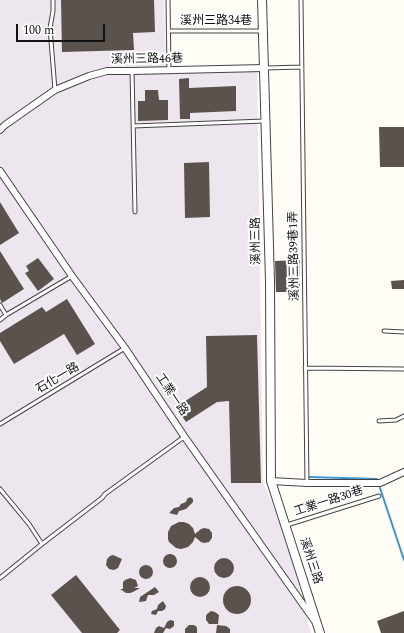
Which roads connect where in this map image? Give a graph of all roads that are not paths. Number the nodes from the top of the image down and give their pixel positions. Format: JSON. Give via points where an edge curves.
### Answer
{"nodes":[{"id":1,"x":53,"y":0,"type":"edge"},
{"id":2,"x":168,"y":0,"type":"edge"},
{"id":3,"x":262,"y":0,"type":"edge"},
{"id":4,"x":301,"y":0,"type":"edge"},
{"id":5,"x":169,"y":31,"type":"junction"},
{"id":6,"x":263,"y":31,"type":"junction"},
{"id":7,"x":302,"y":67,"type":"junction"},
{"id":8,"x":264,"y":68,"type":"junction"},
{"id":9,"x":169,"y":70,"type":"junction"},
{"id":10,"x":132,"y":71,"type":"junction"},
{"id":11,"x":55,"y":90,"type":"junction"},
{"id":12,"x":266,"y":121,"type":"junction"},
{"id":13,"x":3,"y":124,"type":"edge"},
{"id":14,"x":133,"y":126,"type":"junction"},
{"id":15,"x":0,"y":130,"type":"edge"},
{"id":16,"x":0,"y":171,"type":"edge"},
{"id":17,"x":134,"y":212,"type":"dead end"},
{"id":18,"x":72,"y":276,"type":"junction"},
{"id":19,"x":0,"y":305,"type":"edge"},
{"id":20,"x":6,"y":315,"type":"junction"},
{"id":21,"x":0,"y":320,"type":"edge"},
{"id":22,"x":384,"y":331,"type":"dead end"},
{"id":23,"x":404,"y":332,"type":"edge"},
{"id":24,"x":125,"y":348,"type":"junction"},
{"id":25,"x":305,"y":368,"type":"junction"},
{"id":26,"x":404,"y":369,"type":"edge"},
{"id":27,"x":404,"y":416,"type":"edge"},
{"id":28,"x":379,"y":421,"type":"dead end"},
{"id":29,"x":0,"y":424,"type":"edge"},
{"id":30,"x":184,"y":436,"type":"junction"},
{"id":31,"x":404,"y":472,"type":"edge"},
{"id":32,"x":271,"y":481,"type":"junction"},
{"id":33,"x":308,"y":483,"type":"junction"},
{"id":34,"x":0,"y":488,"type":"edge"},
{"id":35,"x":379,"y":496,"type":"dead end"},
{"id":36,"x":285,"y":526,"type":"junction"},
{"id":37,"x":42,"y":544,"type":"junction"},
{"id":38,"x":0,"y":578,"type":"edge"},
{"id":39,"x":319,"y":630,"type":"edge"}],
"edges":[{"from":1,"to":11,"type":"lane","via":[[50,28]]},
{"from":2,"to":5,"type":"lane"},
{"from":3,"to":6,"type":"street","name":"溪州三路"},
{"from":4,"to":7,"type":"lane","name":"溪州三路39巷1弄"},
{"from":5,"to":6,"type":"lane","name":"溪州三路34巷"},
{"from":5,"to":9,"type":"lane"},
{"from":6,"to":8,"type":"street","name":"溪州三路"},
{"from":7,"to":8,"type":"lane"},
{"from":7,"to":25,"type":"lane","name":"溪州三路39巷1弄"},
{"from":8,"to":9,"type":"street","name":"溪州三路46巷"},
{"from":8,"to":12,"type":"street","name":"溪州三路"},
{"from":9,"to":10,"type":"street","name":"溪州三路46巷"},
{"from":10,"to":11,"type":"street","name":"溪州三路46巷","via":[[107,71]]},
{"from":10,"to":14,"type":"lane"},
{"from":11,"to":13,"type":"street","name":"溪州三路46巷"},
{"from":12,"to":14,"type":"lane"},
{"from":12,"to":32,"type":"street","name":"溪州三路"},
{"from":13,"to":15,"type":"street","name":"溪州三路46巷"},
{"from":14,"to":17,"type":"lane"},
{"from":16,"to":18,"type":"street","name":"工業一路"},
{"from":18,"to":20,"type":"lane"},
{"from":18,"to":24,"type":"street","name":"工業一路"},
{"from":19,"to":20,"type":"lane"},
{"from":20,"to":21,"type":"lane"},
{"from":22,"to":23,"type":"lane"},
{"from":24,"to":29,"type":"lane","name":"石化一路"},
{"from":24,"to":30,"type":"street","name":"工業一路"},
{"from":25,"to":26,"type":"lane"},
{"from":25,"to":33,"type":"lane","name":"溪州三路39巷1弄"},
{"from":27,"to":28,"type":"lane","via":[[396,420]]},
{"from":30,"to":37,"type":"lane"},
{"from":30,"to":39,"type":"street","name":"工業一路"},
{"from":31,"to":33,"type":"street","via":[[380,483]]},
{"from":32,"to":33,"type":"street"},
{"from":32,"to":36,"type":"street","name":"溪州三路"},
{"from":34,"to":37,"type":"lane"},
{"from":35,"to":36,"type":"lane","name":"工業一路30巷"},
{"from":36,"to":39,"type":"street","name":"溪州三路"},
{"from":37,"to":38,"type":"lane"}]}
